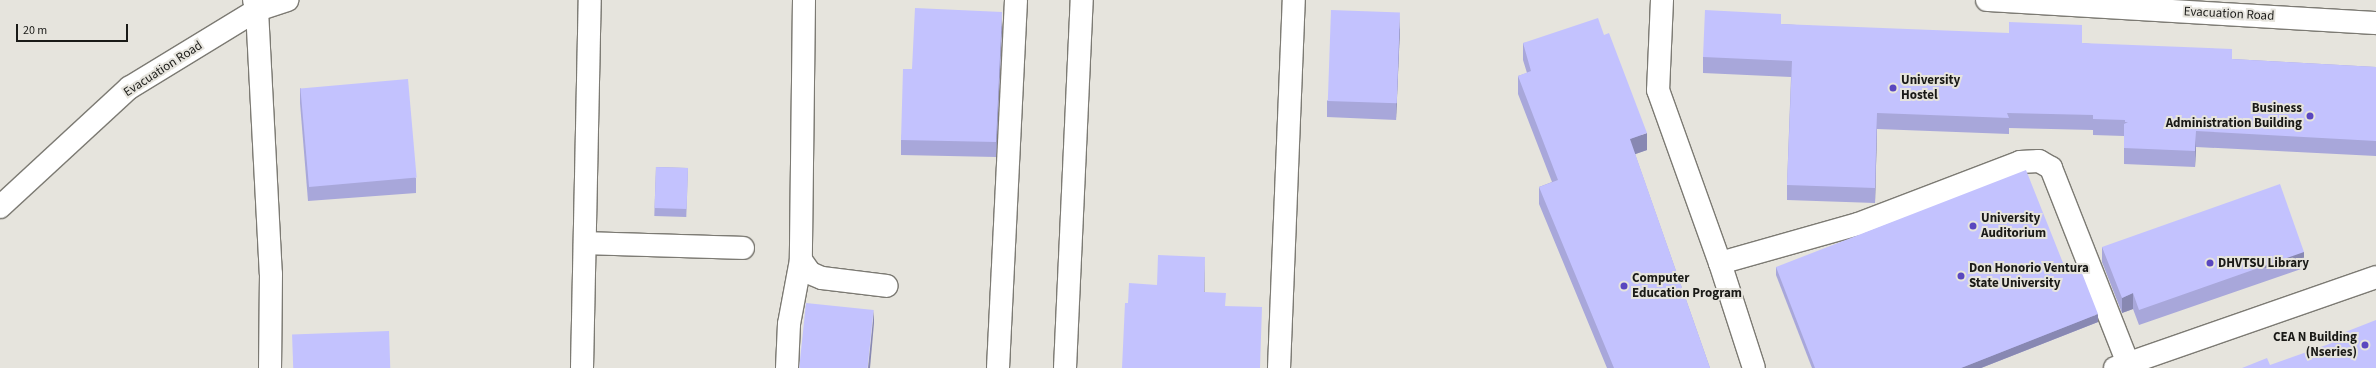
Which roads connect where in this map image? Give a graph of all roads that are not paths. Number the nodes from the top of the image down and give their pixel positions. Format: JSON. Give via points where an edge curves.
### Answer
{"nodes":[{"id":1,"x":287,"y":0,"type":"edge"},
{"id":2,"x":590,"y":0,"type":"edge"},
{"id":3,"x":804,"y":0,"type":"edge"},
{"id":4,"x":1016,"y":0,"type":"edge"},
{"id":5,"x":1082,"y":0,"type":"edge"},
{"id":6,"x":1294,"y":0,"type":"edge"},
{"id":7,"x":1662,"y":0,"type":"edge"},
{"id":8,"x":1987,"y":0,"type":"edge"},
{"id":9,"x":255,"y":5,"type":"edge"},
{"id":10,"x":2376,"y":23,"type":"edge"},
{"id":11,"x":0,"y":207,"type":"edge"},
{"id":12,"x":585,"y":243,"type":"junction"},
{"id":13,"x":743,"y":248,"type":"dead end"},
{"id":14,"x":801,"y":260,"type":"junction"},
{"id":15,"x":1720,"y":263,"type":"junction"},
{"id":16,"x":2376,"y":277,"type":"edge"},
{"id":17,"x":887,"y":286,"type":"dead end"},
{"id":18,"x":2121,"y":366,"type":"edge"},
{"id":19,"x":270,"y":368,"type":"edge"},
{"id":20,"x":582,"y":368,"type":"edge"},
{"id":21,"x":787,"y":368,"type":"edge"},
{"id":22,"x":998,"y":368,"type":"edge"},
{"id":23,"x":1065,"y":368,"type":"edge"},
{"id":24,"x":1280,"y":368,"type":"edge"},
{"id":25,"x":1754,"y":368,"type":"edge"}],
"edges":[{"from":1,"to":9,"type":"street","name":"Evacuation Road"},
{"from":2,"to":12,"type":"street"},
{"from":3,"to":14,"type":"street"},
{"from":4,"to":22,"type":"street"},
{"from":5,"to":23,"type":"street"},
{"from":6,"to":24,"type":"street"},
{"from":7,"to":15,"type":"street","via":[[1658,90]]},
{"from":8,"to":10,"type":"street","name":"Evacuation Road"},
{"from":9,"to":11,"type":"street","name":"Evacuation Road","via":[[130,88]]},
{"from":9,"to":19,"type":"street","via":[[271,274]]},
{"from":12,"to":13,"type":"street"},
{"from":12,"to":20,"type":"street"},
{"from":14,"to":17,"type":"street","via":[[810,272],[822,278]]},
{"from":14,"to":21,"type":"street","via":[[789,324]]},
{"from":15,"to":18,"type":"street","via":[[1858,224],[2020,162],[2039,161],[2051,168]]},
{"from":15,"to":25,"type":"street"},
{"from":16,"to":18,"type":"street"}]}
